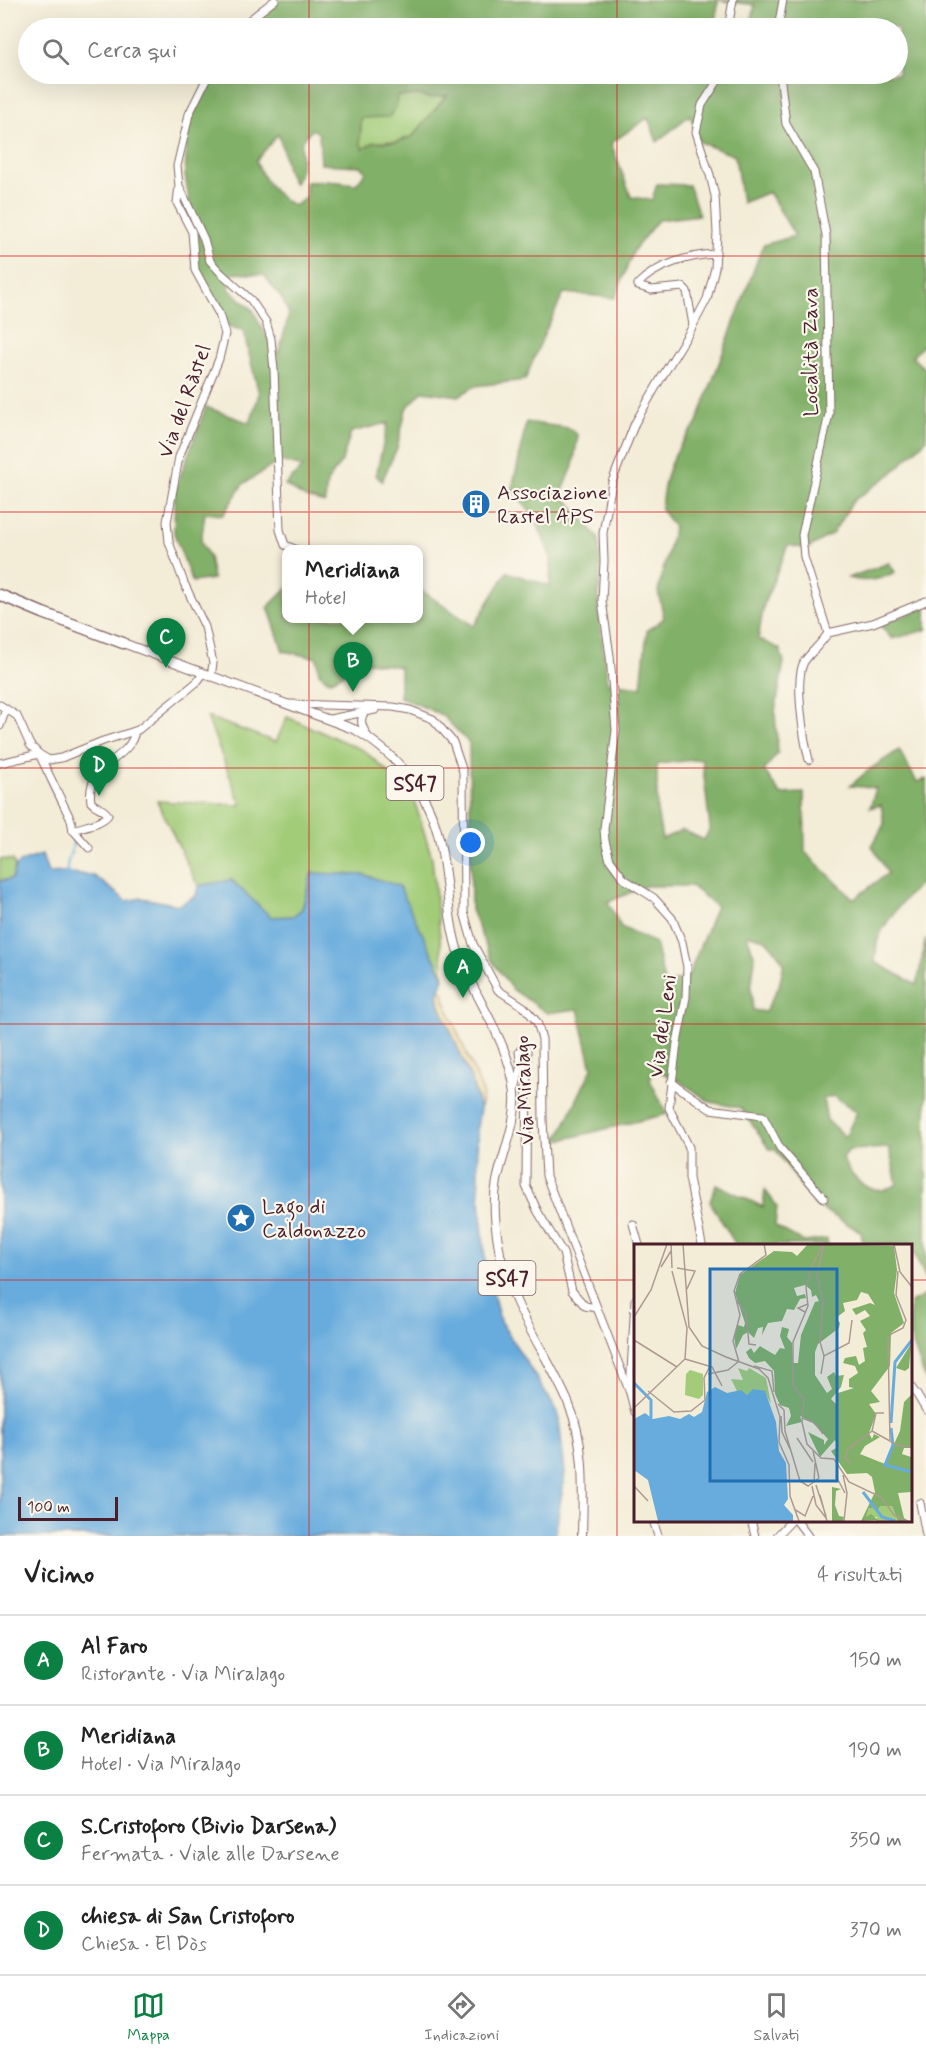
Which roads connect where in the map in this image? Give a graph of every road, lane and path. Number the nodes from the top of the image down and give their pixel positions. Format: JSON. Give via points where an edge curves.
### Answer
{"nodes":[{"id":1,"x":275,"y":0,"type":"edge"},
{"id":2,"x":733,"y":0,"type":"edge"},
{"id":3,"x":783,"y":0,"type":"edge"},
{"id":4,"x":252,"y":18,"type":"edge"},
{"id":5,"x":730,"y":18,"type":"edge"},
{"id":6,"x":780,"y":18,"type":"edge"},
{"id":7,"x":204,"y":84,"type":"edge"},
{"id":8,"x":716,"y":84,"type":"edge"},
{"id":9,"x":781,"y":84,"type":"edge"},
{"id":10,"x":179,"y":186,"type":"junction"},
{"id":11,"x":716,"y":254,"type":"junction"},
{"id":12,"x":693,"y":325,"type":"junction"},
{"id":13,"x":285,"y":545,"type":"edge"},
{"id":14,"x":0,"y":595,"type":"edge"},
{"id":15,"x":926,"y":601,"type":"edge"},
{"id":16,"x":828,"y":633,"type":"junction"},
{"id":17,"x":123,"y":643,"type":"joint"},
{"id":18,"x":207,"y":675,"type":"junction"},
{"id":19,"x":286,"y":704,"type":"junction"},
{"id":20,"x":336,"y":705,"type":"junction"},
{"id":21,"x":3,"y":707,"type":"edge"},
{"id":22,"x":393,"y":707,"type":"junction"},
{"id":23,"x":365,"y":711,"type":"junction"},
{"id":24,"x":329,"y":719,"type":"junction"},
{"id":25,"x":0,"y":726,"type":"edge"},
{"id":26,"x":135,"y":731,"type":"junction"},
{"id":27,"x":368,"y":737,"type":"junction"},
{"id":28,"x":39,"y":754,"type":"junction"},
{"id":29,"x":809,"y":760,"type":"dead end"},
{"id":30,"x":0,"y":763,"type":"edge"},
{"id":31,"x":73,"y":830,"type":"junction"},
{"id":32,"x":89,"y":848,"type":"dead end"},
{"id":33,"x":672,"y":1082,"type":"junction"},
{"id":34,"x":514,"y":1091,"type":"junction"},
{"id":35,"x":824,"y":1198,"type":"dead end"},
{"id":36,"x":633,"y":1224,"type":"dead end"},
{"id":37,"x":639,"y":1244,"type":"edge"},
{"id":38,"x":702,"y":1244,"type":"edge"},
{"id":39,"x":597,"y":1308,"type":"junction"},
{"id":40,"x":634,"y":1319,"type":"edge"},
{"id":41,"x":630,"y":1393,"type":"junction"},
{"id":42,"x":921,"y":1398,"type":"edge"},
{"id":43,"x":634,"y":1408,"type":"edge"},
{"id":44,"x":926,"y":1410,"type":"edge"},
{"id":45,"x":920,"y":1503,"type":"dead end"},
{"id":46,"x":653,"y":1521,"type":"edge"},
{"id":47,"x":751,"y":1521,"type":"edge"},
{"id":48,"x":793,"y":1521,"type":"edge"},
{"id":49,"x":795,"y":1521,"type":"edge"},
{"id":50,"x":926,"y":1535,"type":"edge"},
{"id":51,"x":582,"y":1536,"type":"edge"},
{"id":52,"x":658,"y":1536,"type":"edge"},
{"id":53,"x":755,"y":1536,"type":"edge"},
{"id":54,"x":777,"y":1536,"type":"edge"},
{"id":55,"x":808,"y":1536,"type":"edge"}],
"edges":[{"from":1,"to":4,"type":"street"},
{"from":2,"to":5,"type":"street"},
{"from":3,"to":6,"type":"street"},
{"from":7,"to":10,"type":"street","name":"Via del Ràstel","via":[[189,114],[177,166]]},
{"from":8,"to":11,"type":"street","name":"Via dei Leni","via":[[702,105],[696,132],[715,196]]},
{"from":9,"to":16,"type":"street","name":"Località Zava","via":[[786,124],[814,172],[826,235],[829,414],[802,535],[804,557]]},
{"from":10,"to":13,"type":"street","via":[[210,261],[251,300],[267,322],[274,370],[280,530]]},
{"from":10,"to":18,"type":"street","name":"Via del Ràstel","via":[[177,203],[192,232],[195,270],[219,314],[225,334],[179,457],[167,522],[169,542],[205,627],[213,663]]},
{"from":11,"to":12,"type":"street","name":"Via dei Leni","via":[[707,299]]},
{"from":11,"to":12,"type":"street","via":[[687,258],[645,276],[638,284],[651,290],[683,287]]},
{"from":12,"to":33,"type":"street","name":"Via dei Leni","via":[[635,423],[612,482],[603,533],[602,601],[616,730],[605,841],[610,860],[624,879],[654,898],[672,918],[682,942],[687,967],[686,997]]},
{"from":14,"to":17,"type":"highway","number":"SS47"},
{"from":15,"to":16,"type":"street","via":[[873,623]]},
{"from":16,"to":29,"type":"street","via":[[804,663],[801,673],[800,702]]},
{"from":17,"to":18,"type":"main road","number":"SS47"},
{"from":18,"to":19,"type":"main road","number":"SS47"},
{"from":18,"to":26,"type":"street"},
{"from":19,"to":20,"type":"street"},
{"from":19,"to":24,"type":"main road","number":"SS47"},
{"from":20,"to":22,"type":"street"},
{"from":20,"to":24,"type":"street","via":[[328,712]]},
{"from":21,"to":25,"type":"street"},
{"from":21,"to":28,"type":"street","via":[[17,716],[30,745]]},
{"from":22,"to":23,"type":"street"},
{"from":22,"to":39,"type":"street","name":"Via Miralago","via":[[433,719],[453,742],[463,772],[464,912],[473,944],[498,990],[524,1007],[537,1022],[542,1039],[546,1176]]},
{"from":23,"to":24,"type":"street"},
{"from":23,"to":27,"type":"street","via":[[361,723]]},
{"from":24,"to":27,"type":"main road","number":"SS47"},
{"from":26,"to":28,"type":"street","via":[[61,758],[49,760]]},
{"from":26,"to":31,"type":"street","via":[[126,748],[94,777],[91,802],[108,815],[102,821]]},
{"from":27,"to":34,"type":"main road","number":"SS47","via":[[410,776],[433,818],[459,954],[506,1057]]},
{"from":28,"to":30,"type":"street"},
{"from":28,"to":31,"type":"street"},
{"from":31,"to":32,"type":"street"},
{"from":33,"to":35,"type":"street","via":[[710,1109],[763,1116],[780,1148]]},
{"from":33,"to":38,"type":"street","name":"Via dei Leni","via":[[669,1108],[689,1147],[688,1178]]},
{"from":34,"to":39,"type":"street","via":[[521,1066],[519,1052],[527,1049],[526,1186],[563,1253],[572,1291],[585,1306]]},
{"from":34,"to":51,"type":"main road","number":"SS47","via":[[511,1131],[496,1183],[495,1222],[510,1287],[568,1402],[576,1426],[581,1452]]},
{"from":36,"to":37,"type":"street"},
{"from":39,"to":41,"type":"street","name":"Via Miralago"},
{"from":40,"to":41,"type":"street"},
{"from":41,"to":43,"type":"street","name":"Via Miralago"},
{"from":42,"to":44,"type":"street"},
{"from":45,"to":50,"type":"street"},
{"from":46,"to":52,"type":"street"},
{"from":47,"to":53,"type":"street"},
{"from":48,"to":54,"type":"street"},
{"from":49,"to":55,"type":"street"}]}
